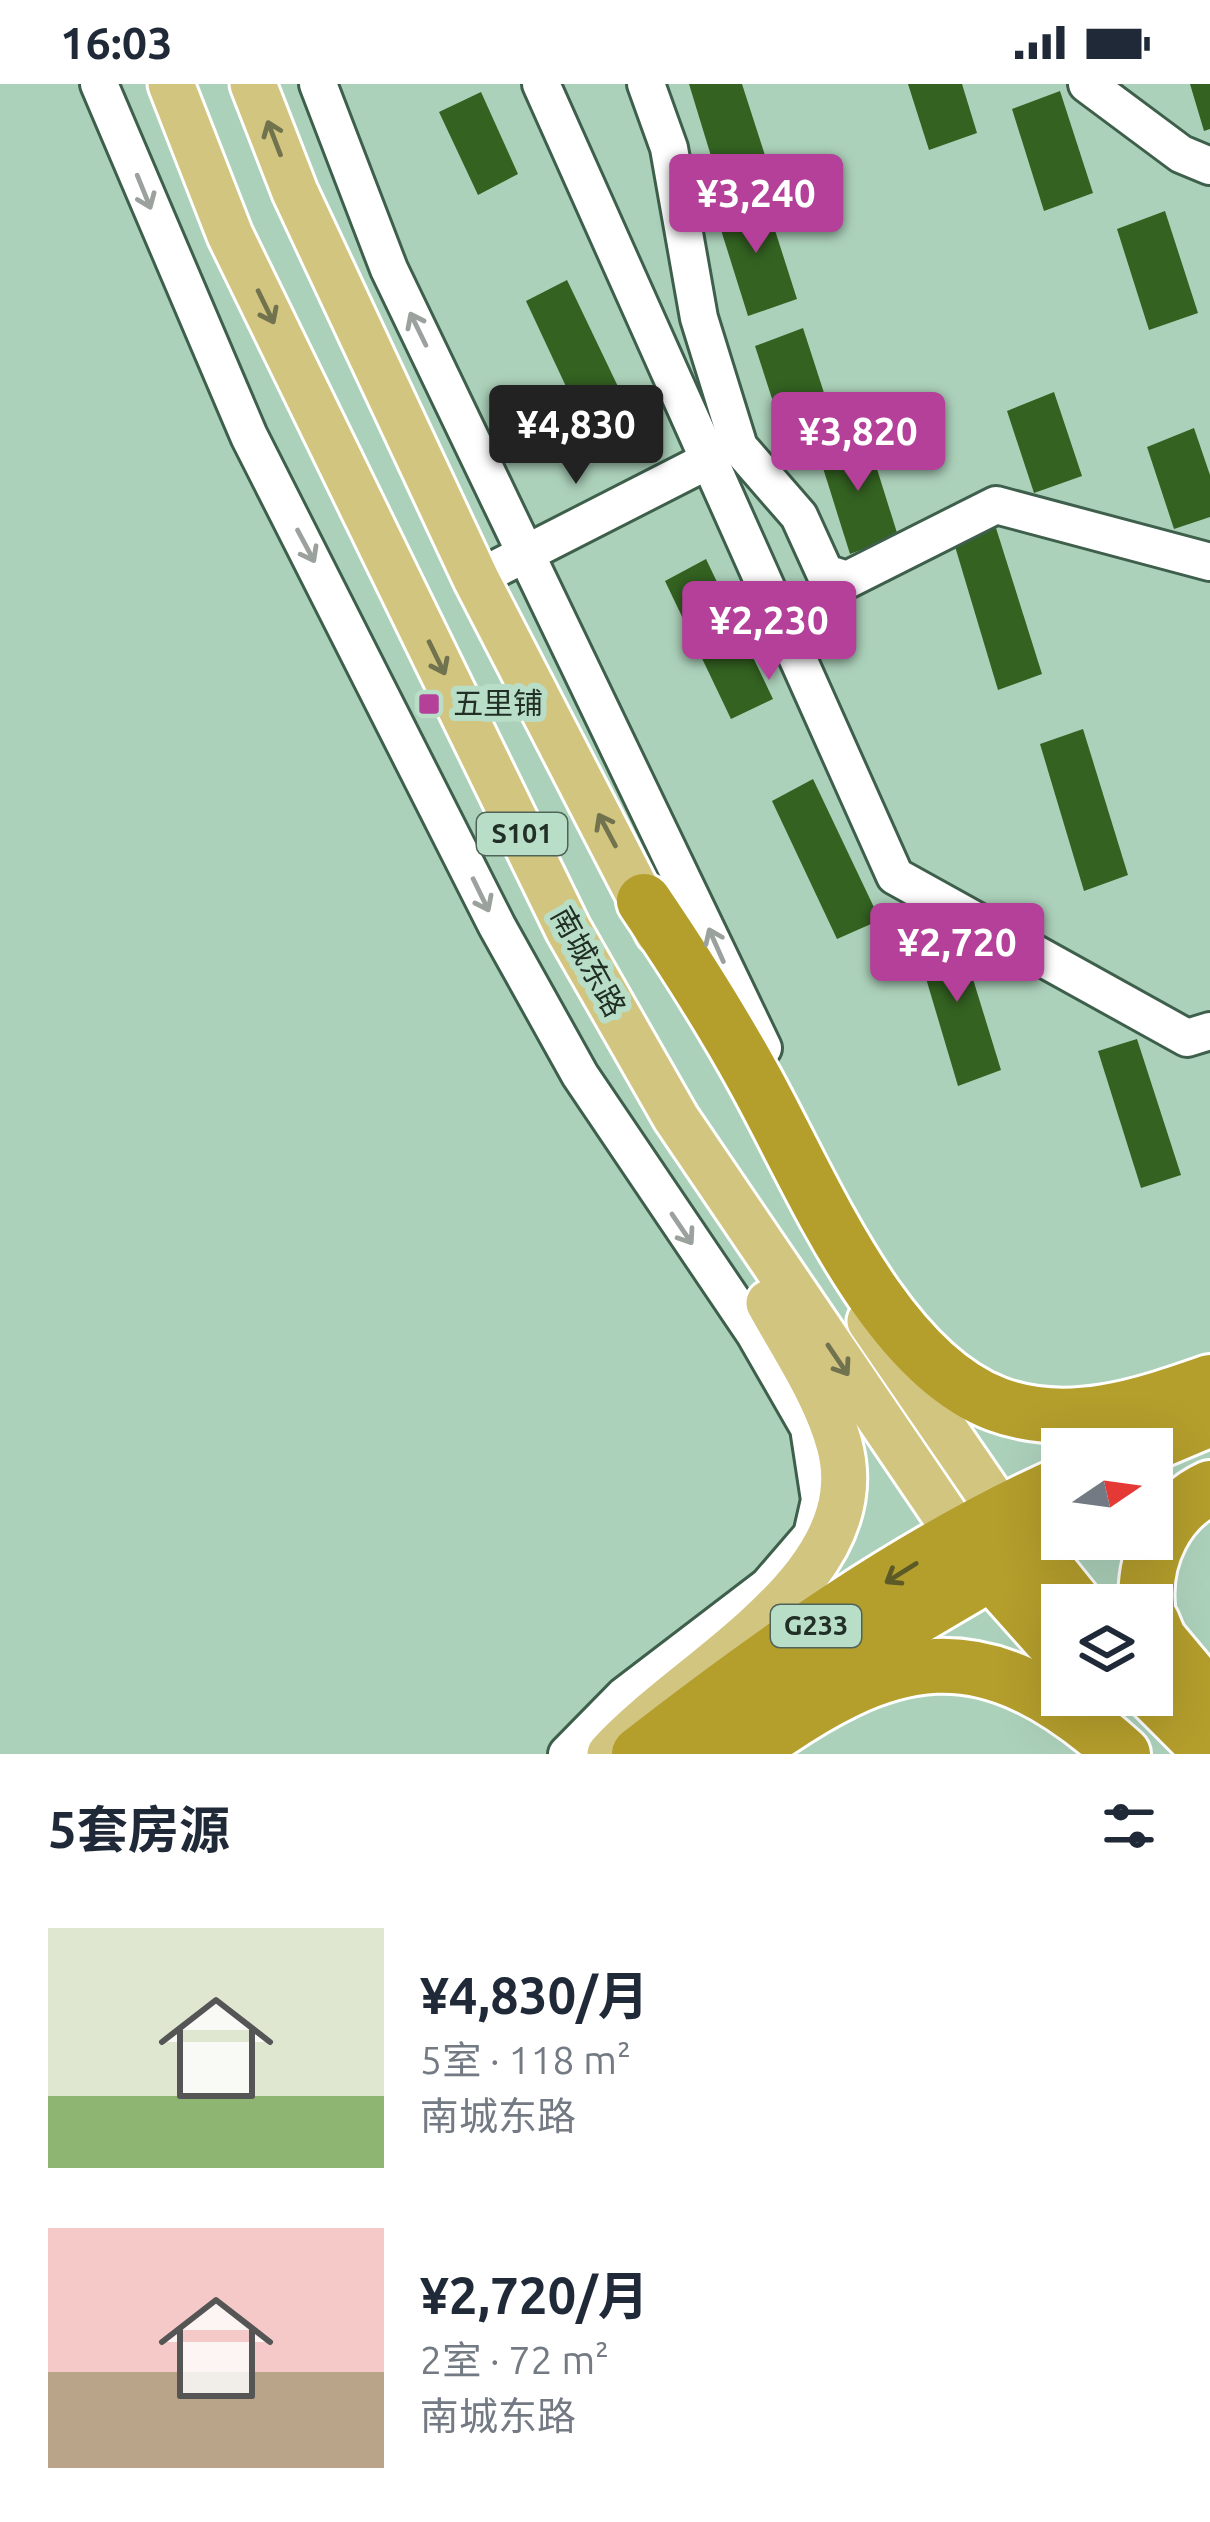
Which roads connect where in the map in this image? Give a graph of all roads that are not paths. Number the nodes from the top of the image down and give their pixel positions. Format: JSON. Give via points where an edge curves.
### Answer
{"nodes":[{"id":1,"x":99,"y":84,"type":"edge"},
{"id":2,"x":170,"y":84,"type":"edge"},
{"id":3,"x":253,"y":84,"type":"edge"},
{"id":4,"x":318,"y":84,"type":"edge"},
{"id":5,"x":541,"y":84,"type":"edge"},
{"id":6,"x":646,"y":84,"type":"edge"},
{"id":7,"x":1087,"y":84,"type":"edge"},
{"id":8,"x":1210,"y":166,"type":"edge"},
{"id":9,"x":699,"y":318,"type":"junction"},
{"id":10,"x":658,"y":344,"type":"junction"},
{"id":11,"x":709,"y":460,"type":"junction"},
{"id":12,"x":527,"y":553,"type":"junction"},
{"id":13,"x":1210,"y":562,"type":"edge"},
{"id":14,"x":476,"y":579,"type":"junction"},
{"id":15,"x":644,"y":901,"type":"junction"},
{"id":16,"x":1210,"y":1031,"type":"edge"},
{"id":17,"x":676,"y":1118,"type":"junction"},
{"id":18,"x":1210,"y":1353,"type":"edge"},
{"id":19,"x":1210,"y":1382,"type":"edge"},
{"id":20,"x":1210,"y":1419,"type":"edge"},
{"id":21,"x":1173,"y":1435,"type":"edge"},
{"id":22,"x":1210,"y":1465,"type":"edge"},
{"id":23,"x":1173,"y":1481,"type":"edge"},
{"id":24,"x":1210,"y":1488,"type":"edge"},
{"id":25,"x":1041,"y":1505,"type":"edge"},
{"id":26,"x":1210,"y":1516,"type":"edge"},
{"id":27,"x":1008,"y":1539,"type":"edge"},
{"id":28,"x":1054,"y":1584,"type":"edge"},
{"id":29,"x":1145,"y":1584,"type":"edge"},
{"id":30,"x":1041,"y":1608,"type":"edge"},
{"id":31,"x":1173,"y":1656,"type":"edge"},
{"id":32,"x":1210,"y":1670,"type":"edge"},
{"id":33,"x":1210,"y":1700,"type":"edge"},
{"id":34,"x":1173,"y":1714,"type":"edge"},
{"id":35,"x":1120,"y":1716,"type":"edge"},
{"id":36,"x":1210,"y":1751,"type":"edge"},
{"id":37,"x":567,"y":1754,"type":"edge"},
{"id":38,"x":610,"y":1754,"type":"edge"},
{"id":39,"x":640,"y":1754,"type":"edge"},
{"id":40,"x":705,"y":1754,"type":"edge"},
{"id":41,"x":745,"y":1754,"type":"edge"},
{"id":42,"x":790,"y":1754,"type":"edge"},
{"id":43,"x":1088,"y":1754,"type":"edge"},
{"id":44,"x":1123,"y":1754,"type":"edge"},
{"id":45,"x":1155,"y":1754,"type":"edge"}],
"edges":[{"from":1,"to":37,"type":"street","one_way":true,"via":[[249,436],[497,926],[580,1075],[809,1428],[820,1499],[812,1535],[768,1586],[624,1696]]},
{"from":2,"to":17,"type":"main road","name":"南城东路","number":"S101","one_way":true,"via":[[230,236],[568,928]]},
{"from":14,"to":3,"type":"main road","number":"S101","one_way":true,"via":[[295,192]]},
{"from":12,"to":4,"type":"street","one_way":true,"via":[[389,269]]},
{"from":5,"to":10,"type":"street"},
{"from":6,"to":9,"type":"street","via":[[669,148]]},
{"from":7,"to":8,"type":"street","via":[[1181,154]]},
{"from":9,"to":10,"type":"street"},
{"from":9,"to":13,"type":"street","via":[[739,446],[799,516],[825,573],[847,580],[996,505]]},
{"from":10,"to":11,"type":"street"},
{"from":11,"to":12,"type":"street"},
{"from":11,"to":16,"type":"street","via":[[895,876],[1187,1039]]},
{"from":12,"to":14,"type":"street"},
{"from":18,"to":12,"type":"street","one_way":true,"via":[[1094,1394],[1006,1381],[938,1341],[850,1212],[760,1041]]},
{"from":15,"to":14,"type":"main road","number":"S101","one_way":true},
{"from":15,"to":19,"type":"highway","via":[[706,991],[856,1263],[927,1359],[966,1390],[1042,1414],[1119,1410]]},
{"from":15,"to":27,"type":"main road","number":"S101","via":[[764,1148]]},
{"from":17,"to":27,"type":"main road","name":"南城东路","number":"S101","one_way":true},
{"from":17,"to":38,"type":"main road","via":[[709,1196],[821,1402],[845,1483],[841,1516],[810,1577]]},
{"from":20,"to":21,"type":"highway"},
{"from":22,"to":23,"type":"highway"},
{"from":24,"to":29,"type":"highway","via":[[1189,1497],[1159,1537]]},
{"from":25,"to":27,"type":"highway"},
{"from":26,"to":32,"type":"street","via":[[1179,1551],[1172,1592],[1182,1636]]},
{"from":27,"to":28,"type":"highway"},
{"from":27,"to":30,"type":"highway"},
{"from":27,"to":39,"type":"highway","number":"G233","one_way":true,"via":[[756,1663]]},
{"from":27,"to":40,"type":"highway"},
{"from":31,"to":33,"type":"highway"},
{"from":34,"to":36,"type":"highway"},
{"from":35,"to":45,"type":"highway"},
{"from":41,"to":44,"type":"highway","number":"G233","via":[[845,1690],[886,1672],[934,1665],[1020,1679],[1054,1696]]},
{"from":42,"to":43,"type":"street","via":[[849,1714],[930,1689],[1009,1702]]}]}
